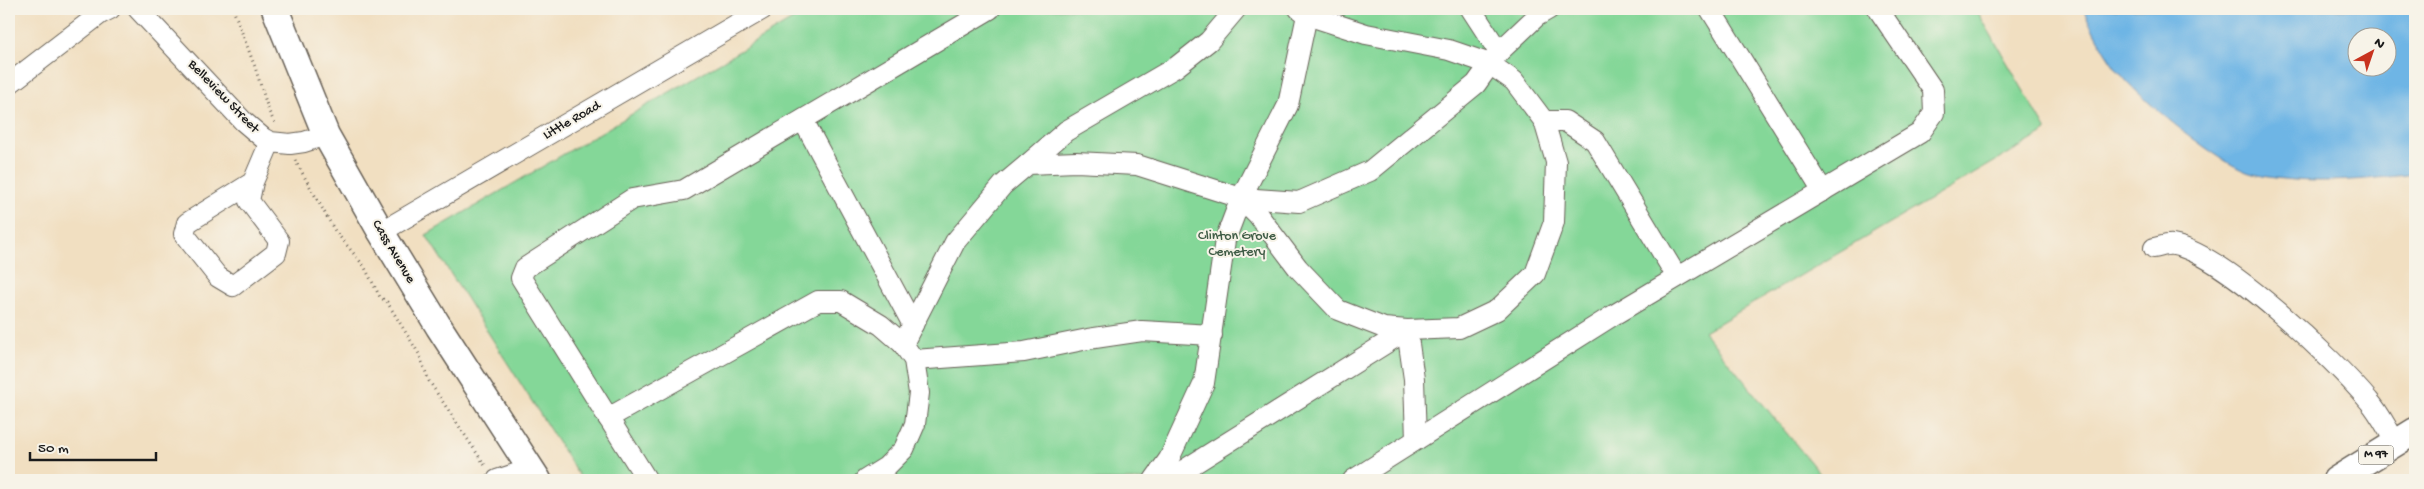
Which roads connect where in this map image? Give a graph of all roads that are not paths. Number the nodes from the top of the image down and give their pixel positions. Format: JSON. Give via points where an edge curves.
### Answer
{"nodes":[{"id":1,"x":110,"y":9,"type":"edge"},
{"id":2,"x":138,"y":9,"type":"edge"},
{"id":3,"x":275,"y":9,"type":"edge"},
{"id":4,"x":763,"y":9,"type":"edge"},
{"id":5,"x":990,"y":9,"type":"edge"},
{"id":6,"x":1236,"y":9,"type":"edge"},
{"id":7,"x":1471,"y":9,"type":"edge"},
{"id":8,"x":1549,"y":9,"type":"edge"},
{"id":9,"x":1710,"y":9,"type":"edge"},
{"id":10,"x":1878,"y":9,"type":"edge"},
{"id":11,"x":1304,"y":11,"type":"edge"},
{"id":12,"x":1494,"y":58,"type":"junction"},
{"id":13,"x":9,"y":84,"type":"edge"},
{"id":14,"x":803,"y":120,"type":"junction"},
{"id":15,"x":1544,"y":121,"type":"junction"},
{"id":16,"x":326,"y":135,"type":"junction"},
{"id":17,"x":270,"y":142,"type":"junction"},
{"id":18,"x":1028,"y":164,"type":"junction"},
{"id":19,"x":253,"y":182,"type":"junction"},
{"id":20,"x":1823,"y":191,"type":"junction"},
{"id":21,"x":1241,"y":198,"type":"junction"},
{"id":22,"x":381,"y":232,"type":"junction"},
{"id":23,"x":2154,"y":248,"type":"dead end"},
{"id":24,"x":1677,"y":277,"type":"junction"},
{"id":25,"x":913,"y":325,"type":"junction"},
{"id":26,"x":1407,"y":330,"type":"junction"},
{"id":27,"x":1212,"y":335,"type":"junction"},
{"id":28,"x":903,"y":344,"type":"junction"},
{"id":29,"x":914,"y":360,"type":"junction"},
{"id":30,"x":608,"y":418,"type":"junction"},
{"id":31,"x":2406,"y":437,"type":"edge"},
{"id":32,"x":1416,"y":440,"type":"junction"},
{"id":33,"x":534,"y":475,"type":"edge"},
{"id":34,"x":493,"y":476,"type":"edge"},
{"id":35,"x":647,"y":480,"type":"edge"},
{"id":36,"x":865,"y":480,"type":"edge"},
{"id":37,"x":1154,"y":480,"type":"edge"},
{"id":38,"x":1168,"y":480,"type":"edge"},
{"id":39,"x":1353,"y":480,"type":"edge"},
{"id":40,"x":2336,"y":480,"type":"edge"}],
"edges":[{"from":1,"to":13,"type":"street"},
{"from":2,"to":17,"type":"street","name":"Belleview Street","via":[[243,121]]},
{"from":3,"to":16,"type":"main road","name":"Cass Avenue"},
{"from":4,"to":22,"type":"street","name":"Little Road"},
{"from":5,"to":14,"type":"street"},
{"from":6,"to":18,"type":"street","via":[[1209,40],[1176,67],[1066,131]]},
{"from":7,"to":12,"type":"street"},
{"from":8,"to":12,"type":"street","via":[[1537,16]]},
{"from":9,"to":20,"type":"street"},
{"from":10,"to":20,"type":"street","via":[[1933,90],[1934,113],[1920,133]]},
{"from":11,"to":12,"type":"street","via":[[1366,34]]},
{"from":11,"to":21,"type":"street","via":[[1288,105]]},
{"from":12,"to":15,"type":"street"},
{"from":12,"to":21,"type":"street","via":[[1476,84],[1370,171],[1298,202]]},
{"from":14,"to":25,"type":"street"},
{"from":14,"to":30,"type":"street","via":[[684,190],[632,199],[525,268],[521,278]]},
{"from":15,"to":24,"type":"street","via":[[1564,121],[1595,141]]},
{"from":15,"to":26,"type":"street","via":[[1556,162],[1554,222],[1535,274],[1497,310],[1460,328]]},
{"from":16,"to":17,"type":"street","name":"Belleview Street","via":[[290,144]]},
{"from":16,"to":22,"type":"main road","name":"Cass Avenue"},
{"from":17,"to":19,"type":"street"},
{"from":18,"to":21,"type":"street","via":[[1137,165]]},
{"from":18,"to":25,"type":"street","via":[[1003,185],[956,242]]},
{"from":19,"to":19,"type":"street","via":[[249,201],[279,241],[276,253],[233,286],[218,277],[184,234],[187,222]]},
{"from":20,"to":24,"type":"street"},
{"from":21,"to":26,"type":"street","via":[[1298,268],[1338,310],[1384,328]]},
{"from":21,"to":27,"type":"street","via":[[1225,240]]},
{"from":22,"to":33,"type":"main road","name":"Cass Avenue"},
{"from":23,"to":31,"type":"street","via":[[2171,244],[2190,250],[2253,291],[2312,343]]},
{"from":24,"to":32,"type":"street"},
{"from":25,"to":28,"type":"street"},
{"from":26,"to":32,"type":"street","via":[[1414,379]]},
{"from":26,"to":38,"type":"street"},
{"from":27,"to":29,"type":"street","via":[[1142,331],[1088,338],[1024,352]]},
{"from":27,"to":37,"type":"street","via":[[1204,383],[1169,459]]},
{"from":28,"to":29,"type":"street"},
{"from":28,"to":30,"type":"street","via":[[881,324],[841,301],[818,301]]},
{"from":29,"to":36,"type":"street","via":[[919,393],[915,424],[904,449],[886,467]]},
{"from":30,"to":35,"type":"street"},
{"from":31,"to":40,"type":"main road","number":"M 97"},
{"from":32,"to":39,"type":"street"},
{"from":33,"to":34,"type":"street"}]}
